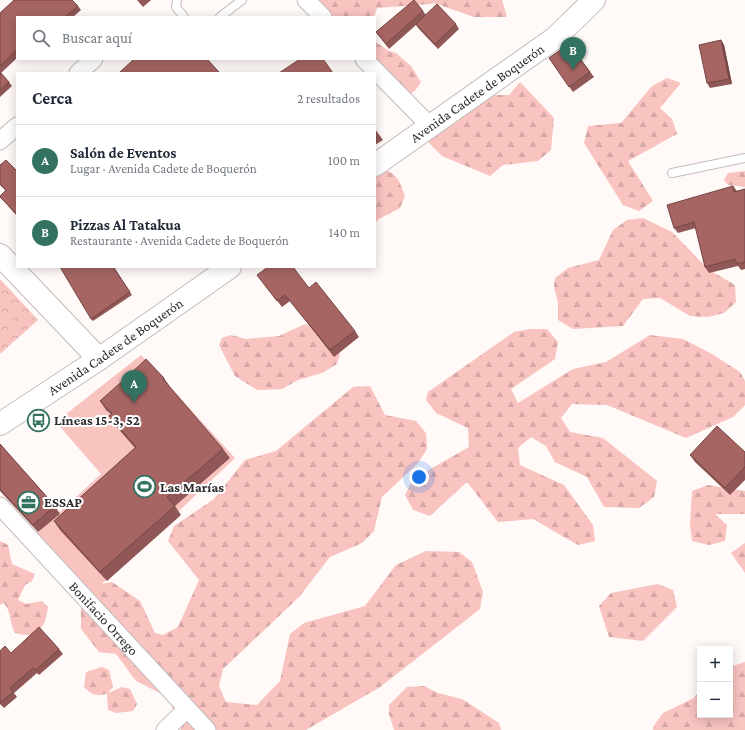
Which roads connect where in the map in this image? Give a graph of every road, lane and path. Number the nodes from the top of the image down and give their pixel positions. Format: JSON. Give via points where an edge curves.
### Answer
{"nodes":[{"id":1,"x":177,"y":0,"type":"edge"},
{"id":2,"x":242,"y":0,"type":"edge"},
{"id":3,"x":306,"y":0,"type":"edge"},
{"id":4,"x":594,"y":0,"type":"edge"},
{"id":5,"x":183,"y":16,"type":"edge"},
{"id":6,"x":221,"y":16,"type":"edge"},
{"id":7,"x":322,"y":16,"type":"edge"},
{"id":8,"x":93,"y":60,"type":"edge"},
{"id":9,"x":365,"y":60,"type":"edge"},
{"id":10,"x":79,"y":72,"type":"edge"},
{"id":11,"x":430,"y":126,"type":"junction"},
{"id":12,"x":16,"y":127,"type":"edge"},
{"id":13,"x":0,"y":141,"type":"edge"},
{"id":14,"x":745,"y":158,"type":"edge"},
{"id":15,"x":376,"y":164,"type":"edge"},
{"id":16,"x":672,"y":173,"type":"dead end"},
{"id":17,"x":0,"y":255,"type":"edge"},
{"id":18,"x":229,"y":268,"type":"edge"},
{"id":19,"x":99,"y":360,"type":"junction"},
{"id":20,"x":0,"y":424,"type":"edge"},
{"id":21,"x":0,"y":506,"type":"edge"},
{"id":22,"x":187,"y":709,"type":"junction"},
{"id":23,"x":165,"y":730,"type":"edge"},
{"id":24,"x":207,"y":730,"type":"edge"}],
"edges":[{"from":1,"to":5,"type":"lane","via":[[176,7]]},
{"from":2,"to":6,"type":"lane"},
{"from":3,"to":7,"type":"street"},
{"from":4,"to":11,"type":"main road","name":"Avenida Cadete de Boquerón","via":[[554,38]]},
{"from":8,"to":10,"type":"street"},
{"from":9,"to":11,"type":"street"},
{"from":11,"to":15,"type":"main road","name":"Avenida Cadete de Boquerón"},
{"from":12,"to":13,"type":"street"},
{"from":14,"to":16,"type":"lane"},
{"from":17,"to":19,"type":"main road"},
{"from":18,"to":19,"type":"main road","name":"Avenida Cadete de Boquerón"},
{"from":19,"to":20,"type":"main road","name":"Avenida Cadete de Boquerón"},
{"from":21,"to":22,"type":"street","name":"Bonifacio Orrego"},
{"from":22,"to":23,"type":"street"},
{"from":22,"to":24,"type":"street","name":"Bonifacio Orrego"}]}
